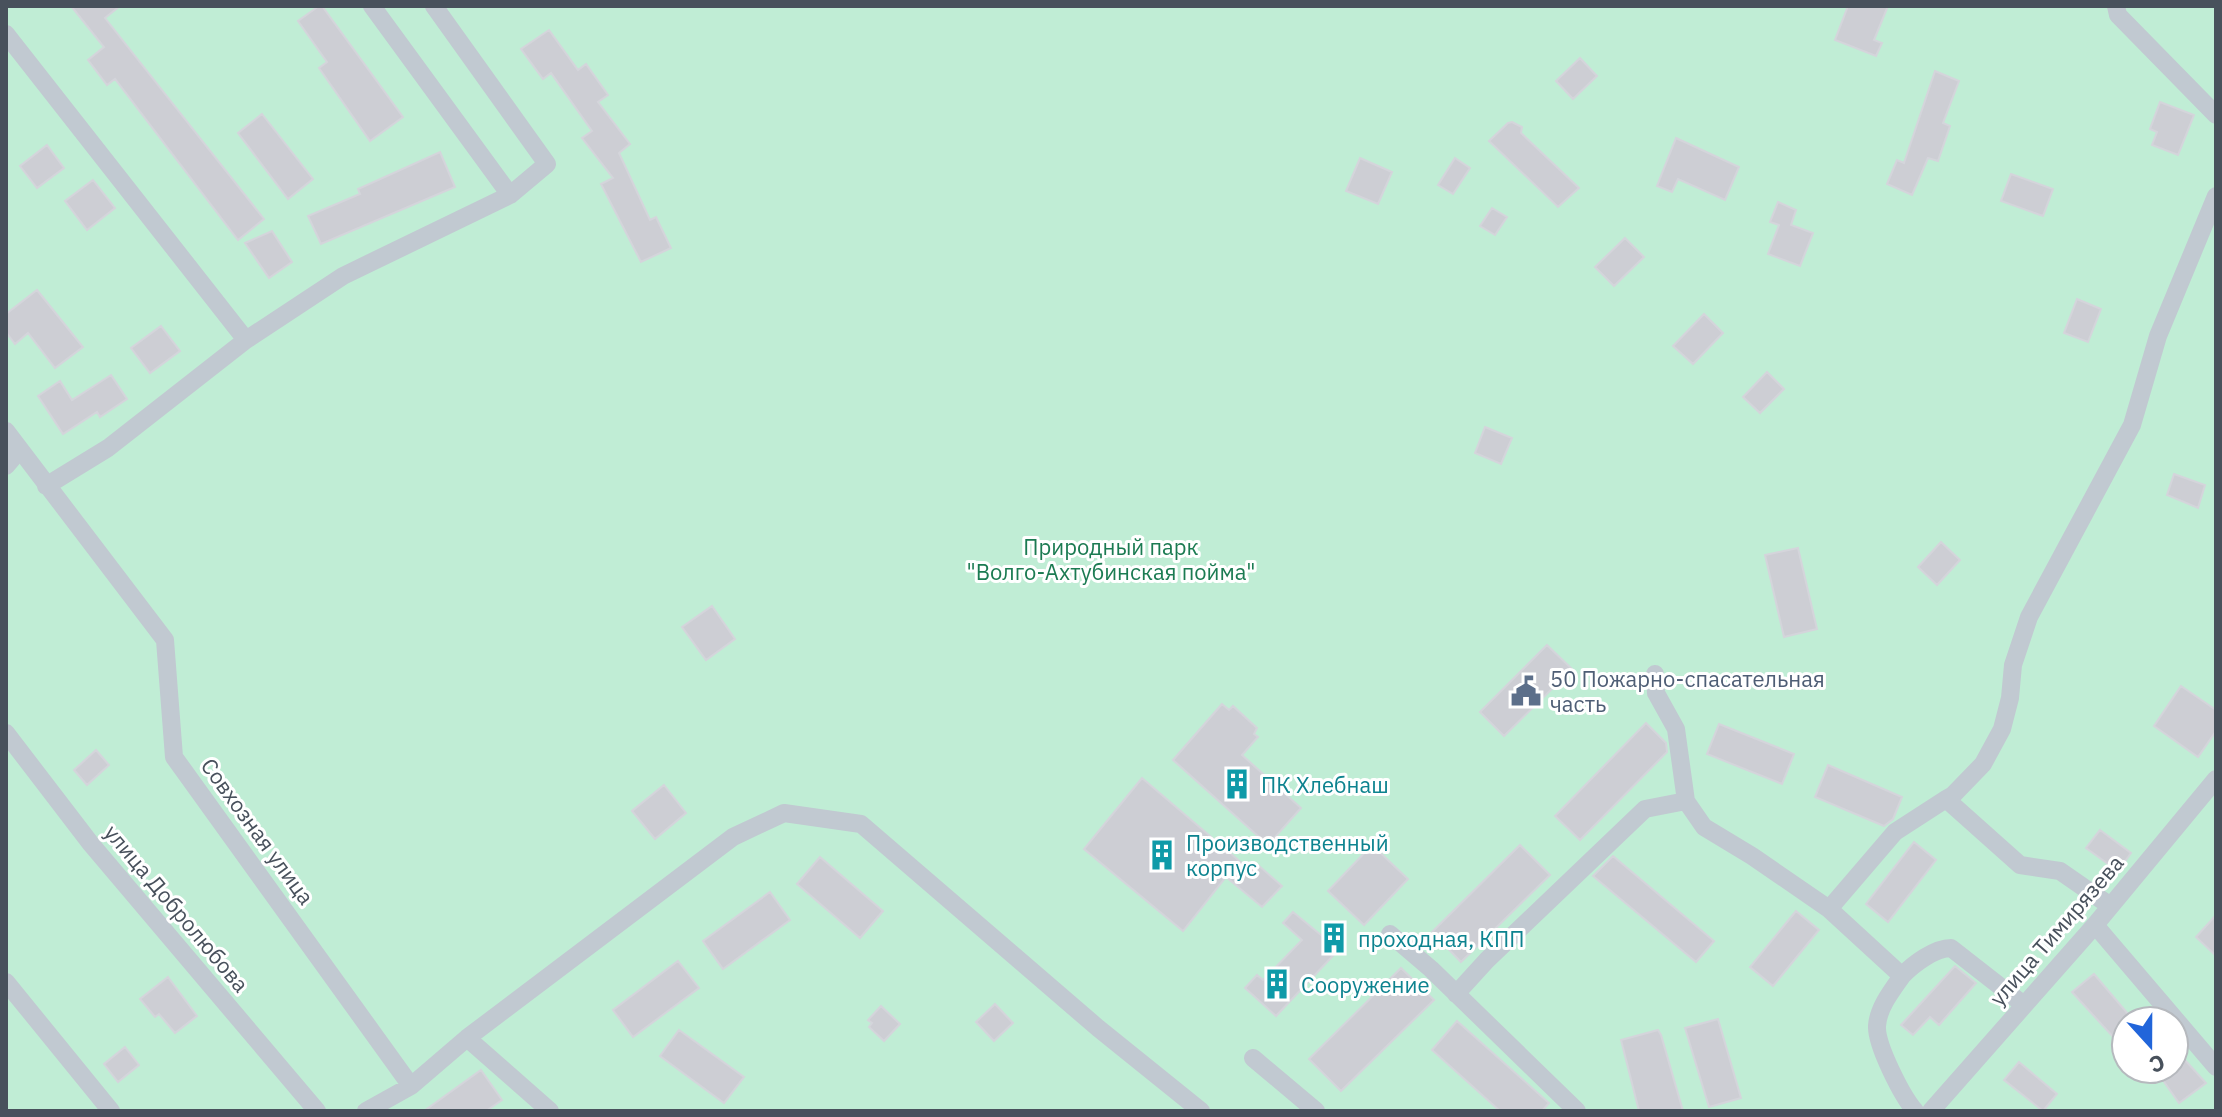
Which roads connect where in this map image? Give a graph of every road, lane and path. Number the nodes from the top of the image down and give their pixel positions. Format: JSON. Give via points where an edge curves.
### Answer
{"nodes":[{"id":1,"x":372,"y":6,"type":"edge"},
{"id":2,"x":434,"y":6,"type":"edge"},
{"id":3,"x":2116,"y":6,"type":"edge"},
{"id":4,"x":6,"y":34,"type":"edge"},
{"id":5,"x":2216,"y":115,"type":"edge"},
{"id":6,"x":510,"y":195,"type":"junction"},
{"id":7,"x":2216,"y":196,"type":"edge"},
{"id":8,"x":246,"y":340,"type":"junction"},
{"id":9,"x":6,"y":431,"type":"edge"},
{"id":10,"x":6,"y":443,"type":"edge"},
{"id":11,"x":6,"y":466,"type":"edge"},
{"id":12,"x":46,"y":486,"type":"junction"},
{"id":13,"x":1655,"y":674,"type":"dead end"},
{"id":14,"x":6,"y":733,"type":"edge"},
{"id":15,"x":2216,"y":779,"type":"edge"},
{"id":16,"x":1946,"y":799,"type":"junction"},
{"id":17,"x":1686,"y":801,"type":"junction"},
{"id":18,"x":2109,"y":905,"type":"junction"},
{"id":19,"x":1829,"y":909,"type":"junction"},
{"id":20,"x":2095,"y":925,"type":"junction"},
{"id":21,"x":1390,"y":934,"type":"dead end"},
{"id":22,"x":1902,"y":976,"type":"junction"},
{"id":23,"x":6,"y":982,"type":"edge"},
{"id":24,"x":1456,"y":994,"type":"junction"},
{"id":25,"x":2024,"y":1005,"type":"junction"},
{"id":26,"x":467,"y":1038,"type":"junction"},
{"id":27,"x":1253,"y":1058,"type":"dead end"},
{"id":28,"x":2216,"y":1067,"type":"edge"},
{"id":29,"x":411,"y":1086,"type":"junction"},
{"id":30,"x":111,"y":1111,"type":"edge"},
{"id":31,"x":317,"y":1111,"type":"edge"},
{"id":32,"x":366,"y":1111,"type":"edge"},
{"id":33,"x":550,"y":1111,"type":"edge"},
{"id":34,"x":1201,"y":1111,"type":"edge"},
{"id":35,"x":1316,"y":1111,"type":"edge"},
{"id":36,"x":1577,"y":1111,"type":"edge"},
{"id":37,"x":1915,"y":1111,"type":"edge"},
{"id":38,"x":1931,"y":1111,"type":"edge"}],
"edges":[{"from":1,"to":6,"type":"street"},
{"from":2,"to":6,"type":"street","via":[[547,164]]},
{"from":3,"to":5,"type":"street","via":[[2118,15]]},
{"from":4,"to":8,"type":"street"},
{"from":6,"to":8,"type":"street","via":[[343,276]]},
{"from":7,"to":16,"type":"street","via":[[2158,336],[2132,425],[2029,617],[2013,665],[2002,729],[1983,764]]},
{"from":8,"to":12,"type":"street","via":[[108,448]]},
{"from":9,"to":12,"type":"street","name":"Совхозная улица"},
{"from":10,"to":11,"type":"street","via":[[12,459]]},
{"from":12,"to":29,"type":"street","name":"Совхозная улица","via":[[165,640],[174,757]]},
{"from":13,"to":17,"type":"street","via":[[1656,693],[1676,729]]},
{"from":14,"to":31,"type":"street","name":"улица Добролюбова","via":[[91,844]]},
{"from":15,"to":18,"type":"street","name":"улица Тимирязева"},
{"from":16,"to":18,"type":"street","via":[[2020,865],[2060,871]]},
{"from":16,"to":19,"type":"street","via":[[1895,832]]},
{"from":17,"to":19,"type":"street","via":[[1704,827]]},
{"from":17,"to":24,"type":"street","via":[[1645,809]]},
{"from":18,"to":20,"type":"street","name":"улица Тимирязева"},
{"from":19,"to":22,"type":"street"},
{"from":20,"to":25,"type":"street","name":"улица Тимирязева"},
{"from":20,"to":28,"type":"street"},
{"from":21,"to":24,"type":"street"},
{"from":22,"to":25,"type":"street","via":[[1911,966],[1951,948]]},
{"from":22,"to":37,"type":"street","via":[[1877,1027],[1889,1065]]},
{"from":23,"to":30,"type":"street"},
{"from":24,"to":36,"type":"street"},
{"from":25,"to":38,"type":"street","name":"улица Тимирязева"},
{"from":26,"to":29,"type":"street"},
{"from":26,"to":33,"type":"street"},
{"from":26,"to":34,"type":"street","via":[[733,837],[784,813],[861,824]]},
{"from":27,"to":35,"type":"street"},
{"from":29,"to":32,"type":"street"}]}
